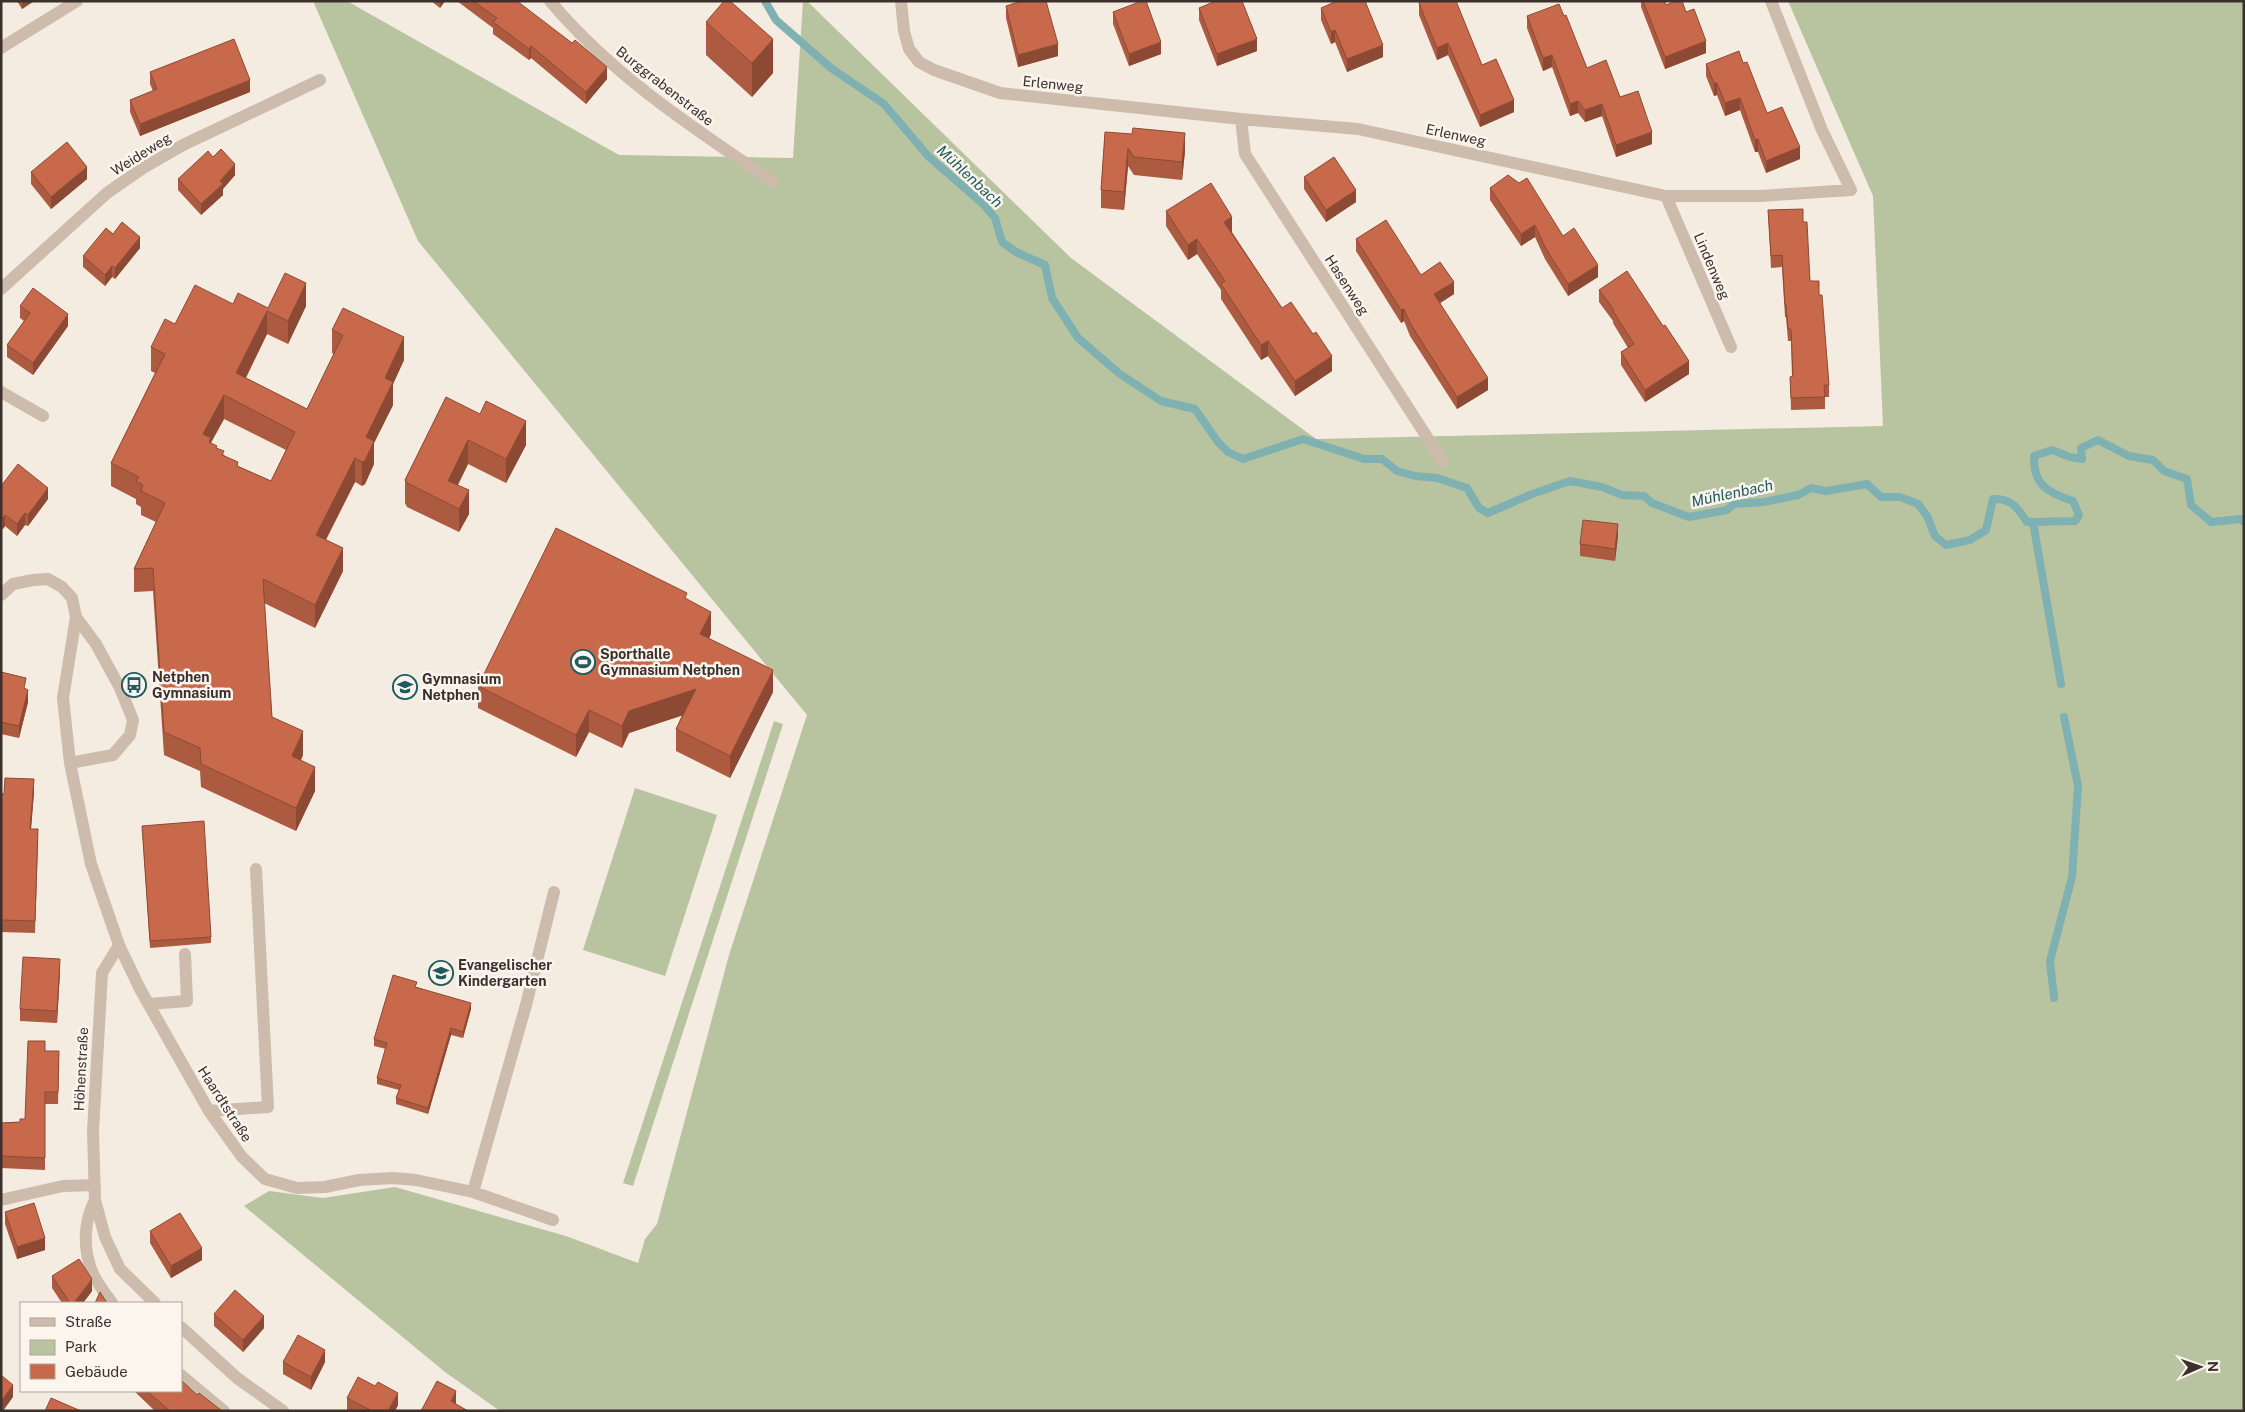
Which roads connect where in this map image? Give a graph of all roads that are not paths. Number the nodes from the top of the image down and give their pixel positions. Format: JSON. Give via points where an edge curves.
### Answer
{"nodes":[{"id":1,"x":77,"y":1,"type":"edge"},
{"id":2,"x":550,"y":1,"type":"edge"},
{"id":3,"x":901,"y":1,"type":"edge"},
{"id":4,"x":1771,"y":1,"type":"edge"},
{"id":5,"x":1,"y":48,"type":"edge"},
{"id":6,"x":320,"y":80,"type":"dead end"},
{"id":7,"x":1241,"y":119,"type":"junction"},
{"id":8,"x":773,"y":182,"type":"dead end"},
{"id":9,"x":1666,"y":196,"type":"junction"},
{"id":10,"x":1,"y":289,"type":"edge"},
{"id":11,"x":1731,"y":347,"type":"dead end"},
{"id":12,"x":1,"y":392,"type":"edge"},
{"id":13,"x":42,"y":416,"type":"dead end"},
{"id":14,"x":1443,"y":462,"type":"dead end"},
{"id":15,"x":1,"y":595,"type":"edge"},
{"id":16,"x":76,"y":617,"type":"junction"},
{"id":17,"x":70,"y":763,"type":"junction"},
{"id":18,"x":256,"y":869,"type":"dead end"},
{"id":19,"x":554,"y":892,"type":"dead end"},
{"id":20,"x":119,"y":945,"type":"junction"},
{"id":21,"x":184,"y":954,"type":"dead end"},
{"id":22,"x":149,"y":1004,"type":"junction"},
{"id":23,"x":209,"y":1111,"type":"junction"},
{"id":24,"x":95,"y":1185,"type":"junction"},
{"id":25,"x":472,"y":1192,"type":"junction"},
{"id":26,"x":1,"y":1200,"type":"edge"},
{"id":27,"x":95,"y":1200,"type":"junction"},
{"id":28,"x":553,"y":1220,"type":"dead end"},
{"id":29,"x":111,"y":1302,"type":"edge"},
{"id":30,"x":154,"y":1302,"type":"edge"},
{"id":31,"x":182,"y":1328,"type":"edge"},
{"id":32,"x":182,"y":1376,"type":"edge"},
{"id":33,"x":224,"y":1411,"type":"edge"},
{"id":34,"x":283,"y":1411,"type":"edge"}],
"edges":[{"from":1,"to":5,"type":"street"},
{"from":2,"to":8,"type":"street","name":"Burggrabenstraße","via":[[569,24],[625,77]]},
{"from":3,"to":7,"type":"street","name":"Erlenweg","via":[[909,49],[919,62],[984,88],[1000,93]]},
{"from":4,"to":9,"type":"street","name":"Erlenweg","via":[[1822,130],[1851,190],[1760,196]]},
{"from":6,"to":10,"type":"street","name":"Weideweg","via":[[183,145],[143,168],[106,193]]},
{"from":7,"to":9,"type":"street","name":"Erlenweg","via":[[1358,129]]},
{"from":7,"to":14,"type":"street","name":"Hasenweg","via":[[1245,154]]},
{"from":9,"to":11,"type":"street","name":"Lindenweg"},
{"from":12,"to":13,"type":"street"},
{"from":15,"to":16,"type":"street","name":"Haardtstraße","via":[[13,584],[48,579],[72,598]]},
{"from":16,"to":17,"type":"street","name":"Haardtstraße","via":[[63,698]]},
{"from":16,"to":17,"type":"street","name":"Haardtstraße","via":[[96,644],[133,720],[130,735],[113,755]]},
{"from":17,"to":20,"type":"street","name":"Haardtstraße","via":[[91,864]]},
{"from":18,"to":23,"type":"street","via":[[268,1107]]},
{"from":19,"to":25,"type":"street","via":[[526,1005]]},
{"from":20,"to":22,"type":"street","name":"Haardtstraße"},
{"from":20,"to":24,"type":"street","name":"Höhenstraße","via":[[102,973],[93,1131]]},
{"from":21,"to":22,"type":"street","via":[[188,1001]]},
{"from":22,"to":23,"type":"street","name":"Haardtstraße"},
{"from":23,"to":25,"type":"street","name":"Haardtstraße","via":[[242,1157],[265,1179],[297,1188],[393,1178]]},
{"from":24,"to":26,"type":"street","via":[[63,1186]]},
{"from":24,"to":27,"type":"street","name":"Höhenstraße"},
{"from":25,"to":28,"type":"street","name":"Haardtstraße"},
{"from":27,"to":29,"type":"street","name":"Höhenstraße","via":[[87,1215],[86,1240],[91,1270]]},
{"from":27,"to":30,"type":"street","name":"Höhenstraße","via":[[105,1237],[120,1269]]},
{"from":31,"to":34,"type":"street","via":[[237,1378]]},
{"from":32,"to":33,"type":"street"}]}
